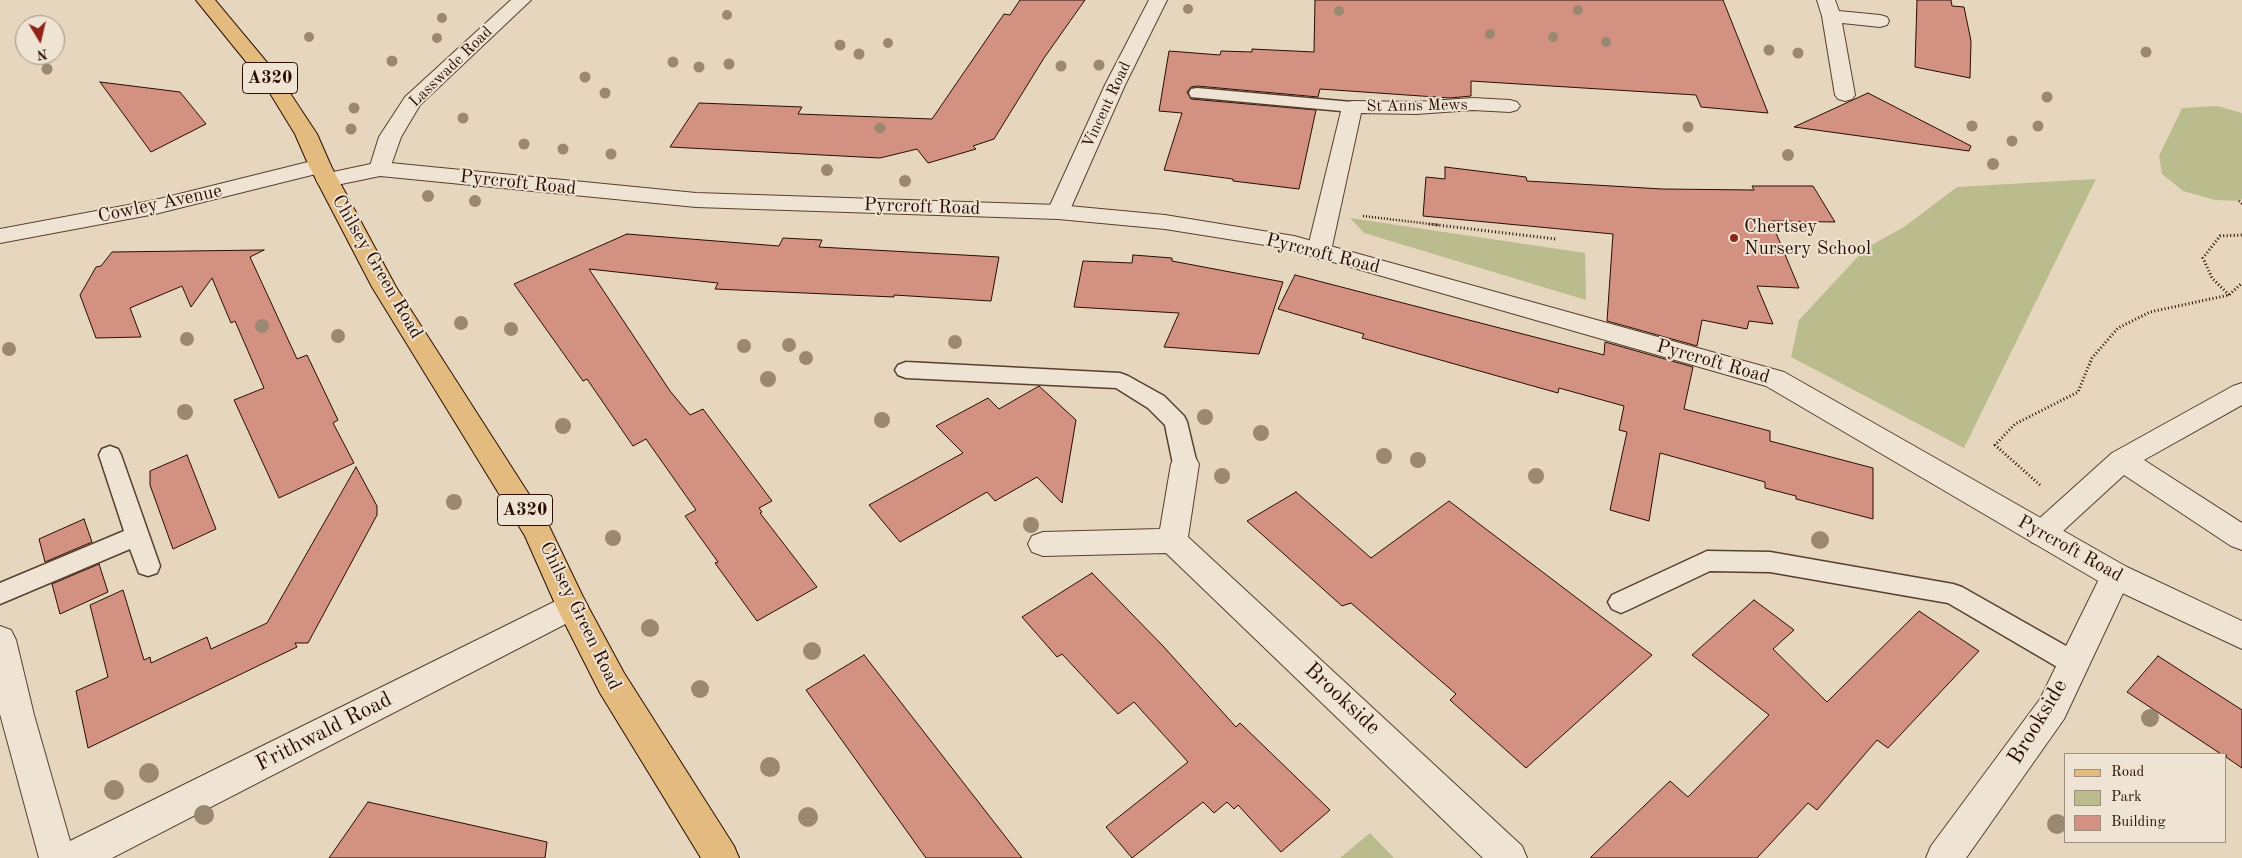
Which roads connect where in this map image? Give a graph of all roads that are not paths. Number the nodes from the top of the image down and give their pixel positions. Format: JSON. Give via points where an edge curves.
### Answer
{"nodes":[{"id":1,"x":206,"y":0,"type":"edge"},
{"id":2,"x":522,"y":0,"type":"edge"},
{"id":3,"x":1158,"y":0,"type":"edge"},
{"id":4,"x":1828,"y":8,"type":"edge"},
{"id":5,"x":1880,"y":21,"type":"dead end"},
{"id":6,"x":1197,"y":93,"type":"dead end"},
{"id":7,"x":1845,"y":95,"type":"dead end"},
{"id":8,"x":1510,"y":106,"type":"dead end"},
{"id":9,"x":1352,"y":107,"type":"junction"},
{"id":10,"x":380,"y":169,"type":"junction"},
{"id":11,"x":324,"y":173,"type":"junction"},
{"id":12,"x":1058,"y":212,"type":"junction"},
{"id":13,"x":0,"y":236,"type":"edge"},
{"id":14,"x":1319,"y":251,"type":"junction"},
{"id":15,"x":906,"y":370,"type":"dead end"},
{"id":16,"x":2242,"y":393,"type":"edge"},
{"id":17,"x":110,"y":455,"type":"dead end"},
{"id":18,"x":2122,"y":460,"type":"junction"},
{"id":19,"x":1185,"y":464,"type":"joint"},
{"id":20,"x":2041,"y":534,"type":"junction"},
{"id":21,"x":137,"y":536,"type":"junction"},
{"id":22,"x":2242,"y":538,"type":"edge"},
{"id":23,"x":1173,"y":541,"type":"junction"},
{"id":24,"x":1043,"y":544,"type":"dead end"},
{"id":25,"x":148,"y":566,"type":"dead end"},
{"id":26,"x":2116,"y":576,"type":"junction"},
{"id":27,"x":0,"y":594,"type":"edge"},
{"id":28,"x":1621,"y":602,"type":"dead end"},
{"id":29,"x":572,"y":606,"type":"junction"},
{"id":30,"x":2242,"y":636,"type":"edge"},
{"id":31,"x":0,"y":640,"type":"edge"},
{"id":32,"x":2073,"y":663,"type":"junction"},
{"id":33,"x":57,"y":858,"type":"edge"},
{"id":34,"x":75,"y":858,"type":"edge"},
{"id":35,"x":721,"y":858,"type":"edge"},
{"id":36,"x":1509,"y":858,"type":"edge"},
{"id":37,"x":1944,"y":858,"type":"edge"}],
"edges":[{"from":1,"to":11,"type":"main road","number":"A320","via":[[273,82],[306,134]]},
{"from":2,"to":10,"type":"street","name":"Lasswade Road","via":[[412,101],[390,137]]},
{"from":3,"to":12,"type":"street","name":"Vincent Road","via":[[1115,85]]},
{"from":4,"to":5,"type":"street"},
{"from":4,"to":7,"type":"street"},
{"from":6,"to":9,"type":"lane"},
{"from":8,"to":9,"type":"street","name":"St Anns Mews"},
{"from":9,"to":14,"type":"street","name":"St Anns Mews"},
{"from":10,"to":11,"type":"street","name":"Pyrcroft Road"},
{"from":10,"to":12,"type":"street","name":"Pyrcroft Road","via":[[696,200]]},
{"from":11,"to":13,"type":"street","name":"Cowley Avenue"},
{"from":11,"to":29,"type":"main road","name":"Chilsey Green Road","number":"A320","via":[[384,287],[538,532]]},
{"from":12,"to":14,"type":"street","name":"Pyrcroft Road","via":[[1165,222],[1286,241]]},
{"from":14,"to":20,"type":"street","name":"Pyrcroft Road","via":[[1775,379]]},
{"from":15,"to":19,"type":"lane","via":[[1120,381],[1156,402],[1176,422]]},
{"from":16,"to":18,"type":"street"},
{"from":17,"to":21,"type":"lane"},
{"from":18,"to":20,"type":"street"},
{"from":18,"to":22,"type":"street"},
{"from":19,"to":23,"type":"street"},
{"from":20,"to":26,"type":"street","name":"Pyrcroft Road"},
{"from":21,"to":25,"type":"lane"},
{"from":21,"to":27,"type":"lane"},
{"from":23,"to":24,"type":"street"},
{"from":23,"to":36,"type":"street","name":"Brookside"},
{"from":26,"to":30,"type":"street","name":"Pyrcroft Road"},
{"from":26,"to":32,"type":"street","name":"Brookside"},
{"from":28,"to":32,"type":"lane","via":[[1707,561],[1770,562],[1953,594]]},
{"from":29,"to":34,"type":"street","name":"Frithwald Road"},
{"from":29,"to":35,"type":"main road","name":"Chilsey Green Road","number":"A320","via":[[612,683]]},
{"from":31,"to":33,"type":"street","via":[[17,715]]},
{"from":32,"to":37,"type":"street","name":"Brookside","via":[[2052,709]]}]}
